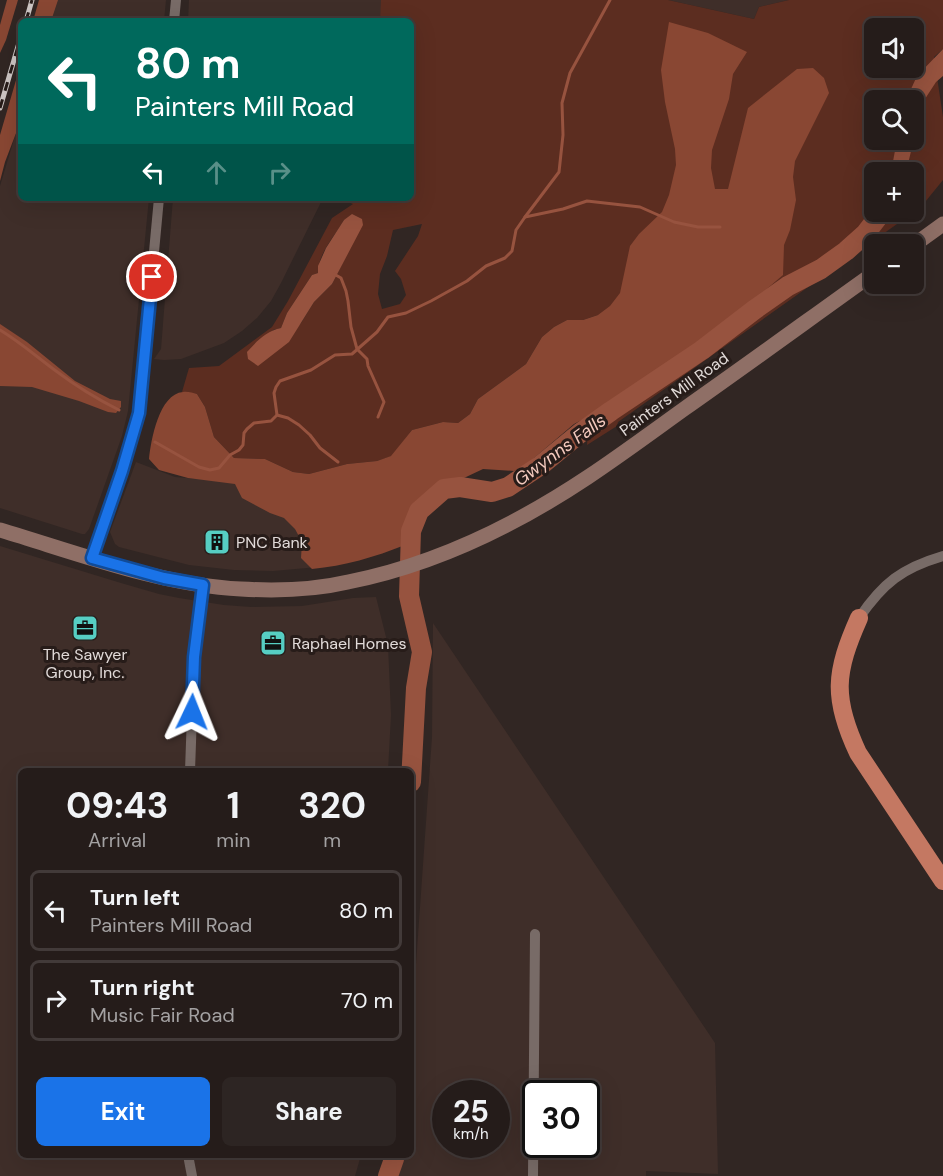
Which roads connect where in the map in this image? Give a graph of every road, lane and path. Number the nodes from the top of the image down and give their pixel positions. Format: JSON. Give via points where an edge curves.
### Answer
{"nodes":[{"id":1,"x":176,"y":0,"type":"edge"},
{"id":2,"x":174,"y":18,"type":"edge"},
{"id":3,"x":159,"y":201,"type":"edge"},
{"id":4,"x":943,"y":224,"type":"edge"},
{"id":5,"x":924,"y":238,"type":"edge"},
{"id":6,"x":864,"y":280,"type":"edge"},
{"id":7,"x":0,"y":530,"type":"edge"},
{"id":8,"x":943,"y":555,"type":"edge"},
{"id":9,"x":92,"y":558,"type":"junction"},
{"id":10,"x":203,"y":585,"type":"junction"},
{"id":11,"x":859,"y":618,"type":"joint"},
{"id":12,"x":190,"y":768,"type":"edge"},
{"id":13,"x":943,"y":881,"type":"edge"},
{"id":14,"x":534,"y":934,"type":"dead end"},
{"id":15,"x":189,"y":1158,"type":"edge"},
{"id":16,"x":192,"y":1176,"type":"edge"},
{"id":17,"x":533,"y":1176,"type":"edge"}],
"edges":[{"from":1,"to":2,"type":"street"},
{"from":3,"to":9,"type":"street","via":[[139,413]]},
{"from":4,"to":5,"type":"main road"},
{"from":6,"to":10,"type":"main road","name":"Painters Mill Road","via":[[587,478],[500,528],[434,557],[347,583],[241,589]]},
{"from":7,"to":9,"type":"main road","name":"Painters Mill Road"},
{"from":8,"to":11,"type":"street","via":[[897,575]]},
{"from":9,"to":10,"type":"main road","name":"Painters Mill Road"},
{"from":10,"to":12,"type":"street","via":[[194,657]]},
{"from":11,"to":13,"type":"highway","via":[[842,666],[839,699],[848,733]]},
{"from":14,"to":17,"type":"street"},
{"from":15,"to":16,"type":"street"}]}
